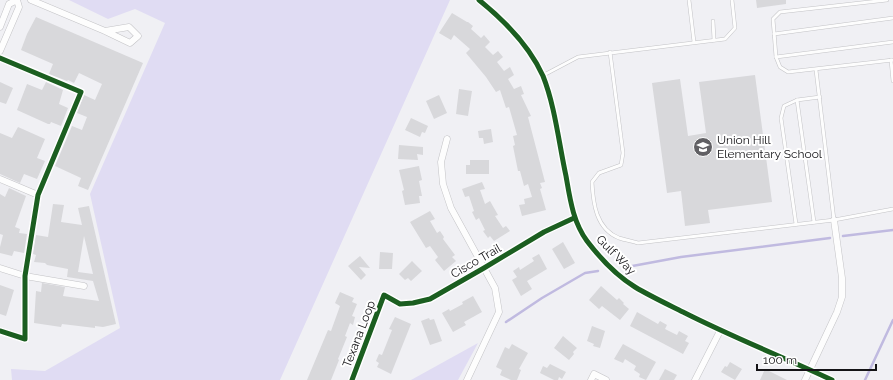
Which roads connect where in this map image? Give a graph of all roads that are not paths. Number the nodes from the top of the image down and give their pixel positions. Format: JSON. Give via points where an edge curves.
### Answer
{"nodes":[{"id":1,"x":17,"y":0,"type":"edge"},
{"id":2,"x":32,"y":0,"type":"edge"},
{"id":3,"x":479,"y":0,"type":"edge"},
{"id":4,"x":689,"y":0,"type":"edge"},
{"id":5,"x":732,"y":0,"type":"edge"},
{"id":6,"x":887,"y":0,"type":"edge"},
{"id":7,"x":893,"y":18,"type":"edge"},
{"id":8,"x":713,"y":21,"type":"dead end"},
{"id":9,"x":0,"y":27,"type":"edge"},
{"id":10,"x":105,"y":31,"type":"junction"},
{"id":11,"x":774,"y":34,"type":"junction"},
{"id":12,"x":714,"y":40,"type":"junction"},
{"id":13,"x":694,"y":42,"type":"junction"},
{"id":14,"x":893,"y":42,"type":"edge"},
{"id":15,"x":0,"y":51,"type":"edge"},
{"id":16,"x":610,"y":52,"type":"junction"},
{"id":17,"x":0,"y":58,"type":"edge"},
{"id":18,"x":776,"y":58,"type":"junction"},
{"id":19,"x":892,"y":60,"type":"edge"},
{"id":20,"x":816,"y":70,"type":"junction"},
{"id":21,"x":542,"y":76,"type":"junction"},
{"id":22,"x":893,"y":81,"type":"edge"},
{"id":23,"x":820,"y":97,"type":"junction"},
{"id":24,"x":798,"y":100,"type":"junction"},
{"id":25,"x":447,"y":139,"type":"dead end"},
{"id":26,"x":0,"y":179,"type":"edge"},
{"id":27,"x":38,"y":195,"type":"junction"},
{"id":28,"x":893,"y":209,"type":"edge"},
{"id":29,"x":574,"y":218,"type":"junction"},
{"id":30,"x":834,"y":220,"type":"junction"},
{"id":31,"x":814,"y":222,"type":"junction"},
{"id":32,"x":796,"y":224,"type":"junction"},
{"id":33,"x":0,"y":268,"type":"edge"},
{"id":34,"x":484,"y":268,"type":"junction"},
{"id":35,"x":25,"y":276,"type":"junction"},
{"id":36,"x":84,"y":286,"type":"dead end"},
{"id":37,"x":384,"y":295,"type":"joint"},
{"id":38,"x":0,"y":331,"type":"edge"},
{"id":39,"x":720,"y":331,"type":"junction"},
{"id":40,"x":810,"y":370,"type":"junction"},
{"id":41,"x":352,"y":380,"type":"edge"},
{"id":42,"x":467,"y":380,"type":"edge"},
{"id":43,"x":591,"y":380,"type":"edge"},
{"id":44,"x":606,"y":380,"type":"edge"},
{"id":45,"x":695,"y":380,"type":"edge"},
{"id":46,"x":805,"y":380,"type":"edge"},
{"id":47,"x":832,"y":380,"type":"edge"}],
"edges":[{"from":1,"to":9,"type":"street","via":[[9,4]]},
{"from":1,"to":15,"type":"street","via":[[19,7]]},
{"from":2,"to":10,"type":"street"},
{"from":3,"to":21,"type":"street","name":"Gulf Way","via":[[514,32],[528,50]]},
{"from":4,"to":13,"type":"lane"},
{"from":5,"to":12,"type":"lane","via":[[735,28],[726,39]]},
{"from":6,"to":11,"type":"lane","via":[[780,12],[773,19]]},
{"from":7,"to":11,"type":"lane"},
{"from":8,"to":12,"type":"lane"},
{"from":10,"to":10,"type":"street","via":[[130,43],[138,36],[129,27]]},
{"from":11,"to":18,"type":"lane"},
{"from":12,"to":13,"type":"lane"},
{"from":13,"to":16,"type":"lane"},
{"from":14,"to":18,"type":"lane"},
{"from":16,"to":21,"type":"lane","via":[[578,57]]},
{"from":16,"to":32,"type":"lane","via":[[623,153],[621,165],[599,173],[592,182],[597,216],[605,228],[618,238],[638,243]]},
{"from":17,"to":27,"type":"street","via":[[81,92]]},
{"from":18,"to":20,"type":"lane","via":[[780,68],[788,72]]},
{"from":19,"to":20,"type":"lane"},
{"from":19,"to":22,"type":"lane"},
{"from":20,"to":23,"type":"lane"},
{"from":21,"to":29,"type":"street","name":"Gulf Way","via":[[551,102]]},
{"from":23,"to":24,"type":"lane"},
{"from":23,"to":30,"type":"lane"},
{"from":24,"to":31,"type":"lane"},
{"from":24,"to":32,"type":"lane","via":[[784,106],[781,118]]},
{"from":25,"to":34,"type":"street","via":[[441,162],[443,184],[451,208]]},
{"from":26,"to":27,"type":"street"},
{"from":27,"to":35,"type":"street"},
{"from":28,"to":30,"type":"lane"},
{"from":29,"to":34,"type":"street","name":"Cisco Trail","via":[[544,232]]},
{"from":29,"to":39,"type":"street","name":"Gulf Way","via":[[586,240],[617,274],[635,287]]},
{"from":30,"to":31,"type":"lane"},
{"from":30,"to":40,"type":"street","via":[[842,278],[842,298]]},
{"from":31,"to":32,"type":"lane"},
{"from":33,"to":35,"type":"street"},
{"from":34,"to":37,"type":"street","name":"Cisco Trail","via":[[422,302],[400,304]]},
{"from":34,"to":42,"type":"street","via":[[495,288],[499,312]]},
{"from":35,"to":36,"type":"street"},
{"from":35,"to":38,"type":"street","via":[[25,339]]},
{"from":37,"to":41,"type":"street","name":"Texana Loop"},
{"from":39,"to":40,"type":"street","name":"Gulf Way"},
{"from":39,"to":45,"type":"street"},
{"from":40,"to":46,"type":"street"},
{"from":40,"to":47,"type":"street","name":"Gulf Way"},
{"from":43,"to":44,"type":"street","via":[[594,374]]}]}
